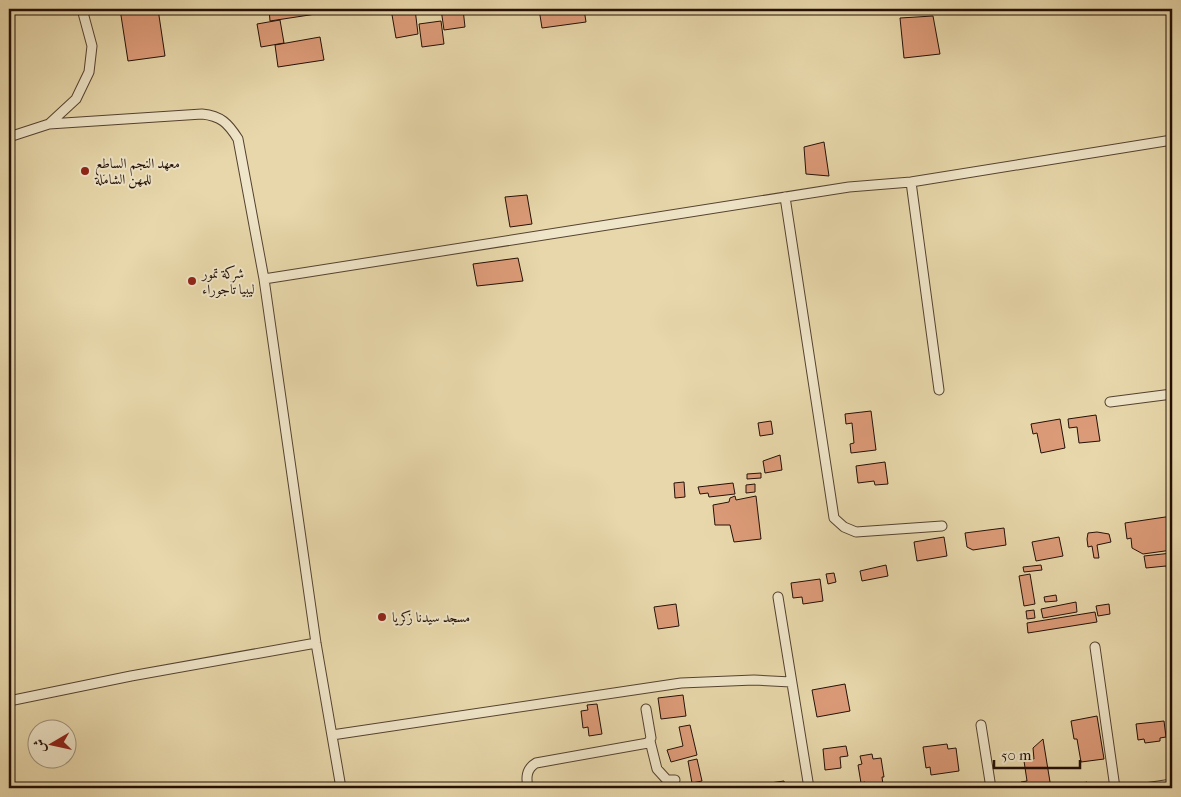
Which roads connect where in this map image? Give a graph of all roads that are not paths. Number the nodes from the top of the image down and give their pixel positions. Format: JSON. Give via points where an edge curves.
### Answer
{"nodes":[{"id":1,"x":82,"y":9,"type":"edge"},
{"id":2,"x":49,"y":124,"type":"junction"},
{"id":3,"x":9,"y":137,"type":"edge"},
{"id":4,"x":1172,"y":140,"type":"edge"},
{"id":5,"x":911,"y":182,"type":"junction"},
{"id":6,"x":785,"y":197,"type":"junction"},
{"id":7,"x":264,"y":279,"type":"junction"},
{"id":8,"x":940,"y":390,"type":"dead end"},
{"id":9,"x":1172,"y":394,"type":"edge"},
{"id":10,"x":1110,"y":402,"type":"dead end"},
{"id":11,"x":942,"y":526,"type":"dead end"},
{"id":12,"x":778,"y":596,"type":"dead end"},
{"id":13,"x":316,"y":643,"type":"junction"},
{"id":14,"x":1095,"y":647,"type":"dead end"},
{"id":15,"x":791,"y":682,"type":"junction"},
{"id":16,"x":9,"y":701,"type":"edge"},
{"id":17,"x":646,"y":709,"type":"dead end"},
{"id":18,"x":981,"y":725,"type":"dead end"},
{"id":19,"x":332,"y":735,"type":"junction"},
{"id":20,"x":650,"y":741,"type":"junction"},
{"id":21,"x":675,"y":780,"type":"dead end"},
{"id":22,"x":1172,"y":784,"type":"edge"},
{"id":23,"x":341,"y":788,"type":"edge"},
{"id":24,"x":528,"y":788,"type":"edge"},
{"id":25,"x":808,"y":788,"type":"edge"},
{"id":26,"x":991,"y":788,"type":"edge"},
{"id":27,"x":1115,"y":788,"type":"edge"},
{"id":28,"x":1145,"y":788,"type":"edge"}],
"edges":[{"from":1,"to":2,"type":"street","via":[[92,46],[89,72],[76,99]]},
{"from":2,"to":3,"type":"street"},
{"from":2,"to":7,"type":"street","via":[[202,114],[215,115],[227,122],[238,139]]},
{"from":4,"to":5,"type":"street"},
{"from":5,"to":6,"type":"street"},
{"from":5,"to":8,"type":"street"},
{"from":6,"to":7,"type":"street"},
{"from":6,"to":11,"type":"street","via":[[834,518],[856,532]]},
{"from":7,"to":13,"type":"street"},
{"from":9,"to":10,"type":"street"},
{"from":12,"to":15,"type":"street"},
{"from":13,"to":16,"type":"street"},
{"from":13,"to":19,"type":"street"},
{"from":14,"to":27,"type":"street"},
{"from":15,"to":19,"type":"street","via":[[681,683]]},
{"from":15,"to":25,"type":"street"},
{"from":17,"to":20,"type":"street"},
{"from":18,"to":26,"type":"street"},
{"from":19,"to":23,"type":"street"},
{"from":20,"to":21,"type":"street","via":[[660,774],[667,780]]},
{"from":20,"to":24,"type":"street","via":[[536,763],[528,773]]},
{"from":22,"to":28,"type":"street"}]}
